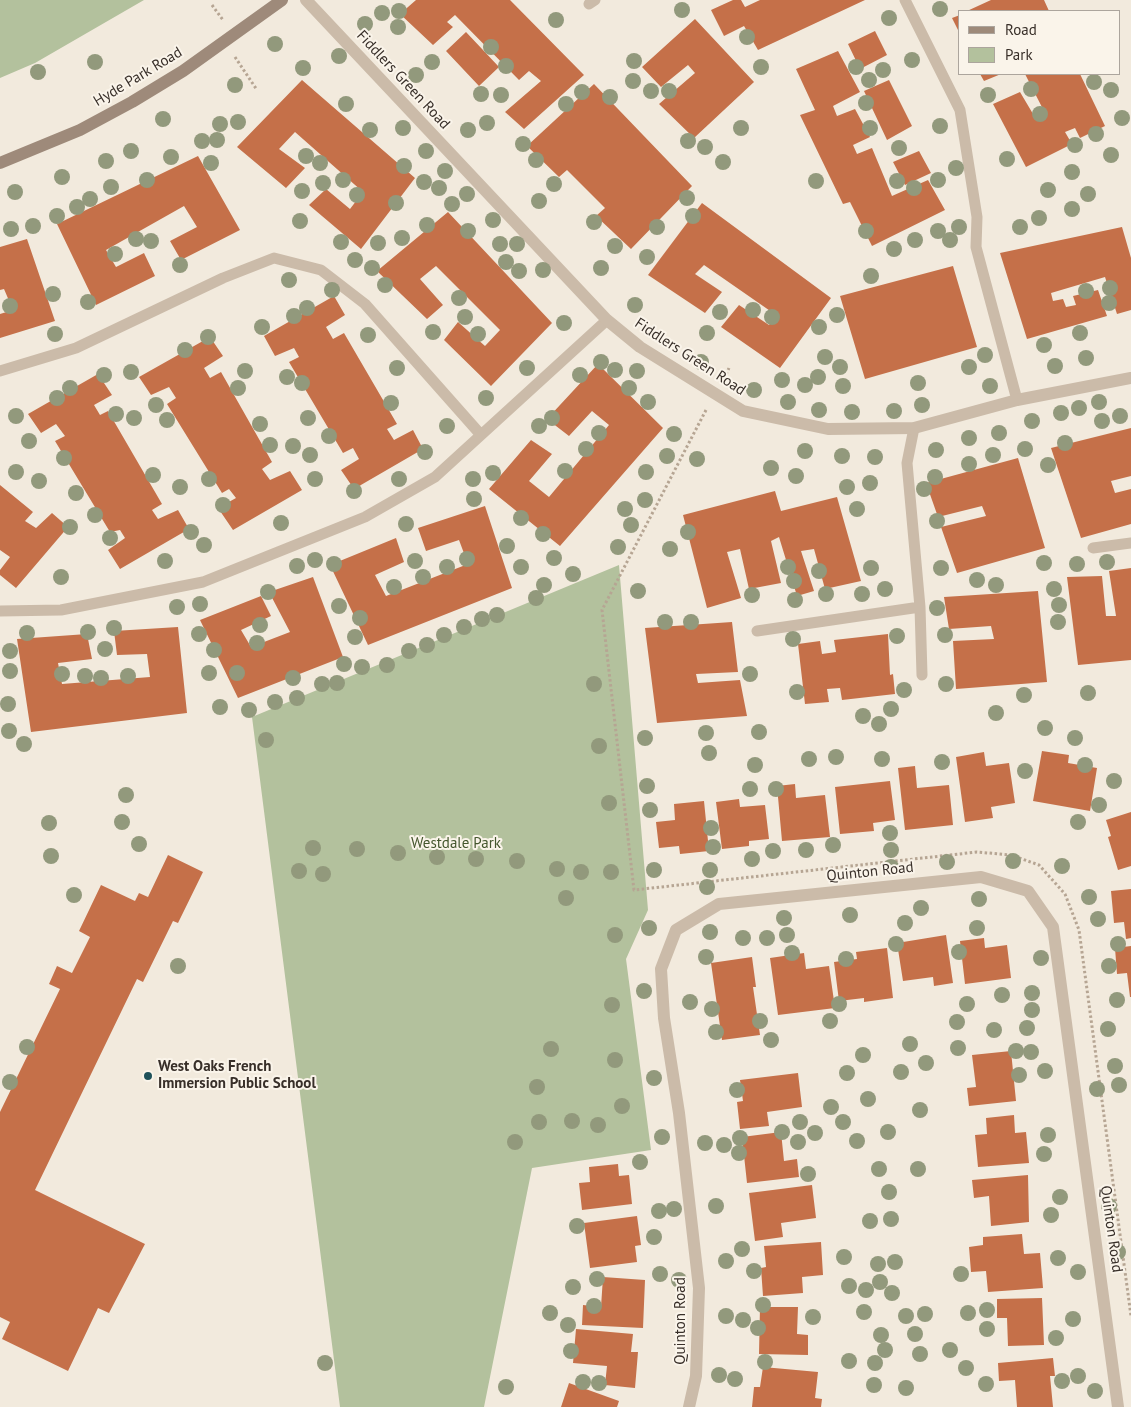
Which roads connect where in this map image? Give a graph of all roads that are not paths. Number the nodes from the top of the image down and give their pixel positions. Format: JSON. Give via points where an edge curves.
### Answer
{"nodes":[{"id":1,"x":282,"y":0,"type":"edge"},
{"id":2,"x":306,"y":0,"type":"edge"},
{"id":3,"x":905,"y":0,"type":"edge"},
{"id":4,"x":0,"y":163,"type":"edge"},
{"id":5,"x":607,"y":320,"type":"junction"},
{"id":6,"x":0,"y":371,"type":"edge"},
{"id":7,"x":1131,"y":378,"type":"edge"},
{"id":8,"x":1017,"y":400,"type":"junction"},
{"id":9,"x":914,"y":428,"type":"junction"},
{"id":10,"x":481,"y":435,"type":"junction"},
{"id":11,"x":1131,"y":543,"type":"edge"},
{"id":12,"x":1093,"y":548,"type":"dead end"},
{"id":13,"x":920,"y":607,"type":"junction"},
{"id":14,"x":0,"y":611,"type":"edge"},
{"id":15,"x":757,"y":631,"type":"dead end"},
{"id":16,"x":922,"y":675,"type":"dead end"},
{"id":17,"x":689,"y":1407,"type":"edge"},
{"id":18,"x":1118,"y":1407,"type":"edge"}],
"edges":[{"from":1,"to":4,"type":"main road","name":"Hyde Park Road","via":[[183,71],[132,102],[80,130]]},
{"from":2,"to":5,"type":"street","name":"Fiddlers Green Road"},
{"from":3,"to":8,"type":"lane","via":[[960,110],[977,217],[976,247]]},
{"from":5,"to":9,"type":"street","name":"Fiddlers Green Road","via":[[640,347],[714,396],[743,411],[828,429]]},
{"from":5,"to":10,"type":"lane"},
{"from":6,"to":10,"type":"lane","via":[[76,348],[223,278],[274,258],[321,270],[365,304]]},
{"from":7,"to":8,"type":"street","name":"Fiddlers Green Road"},
{"from":8,"to":9,"type":"street","name":"Fiddlers Green Road"},
{"from":9,"to":13,"type":"lane","via":[[907,463]]},
{"from":10,"to":14,"type":"lane","via":[[435,478],[365,517],[204,582],[61,610]]},
{"from":11,"to":12,"type":"lane"},
{"from":13,"to":15,"type":"lane"},
{"from":13,"to":16,"type":"lane"},
{"from":17,"to":18,"type":"street","name":"Quinton Road","via":[[696,1376],[699,1288],[679,1113],[664,1018],[661,969],[676,930],[719,904],[981,877],[1028,891],[1054,927]]}]}
